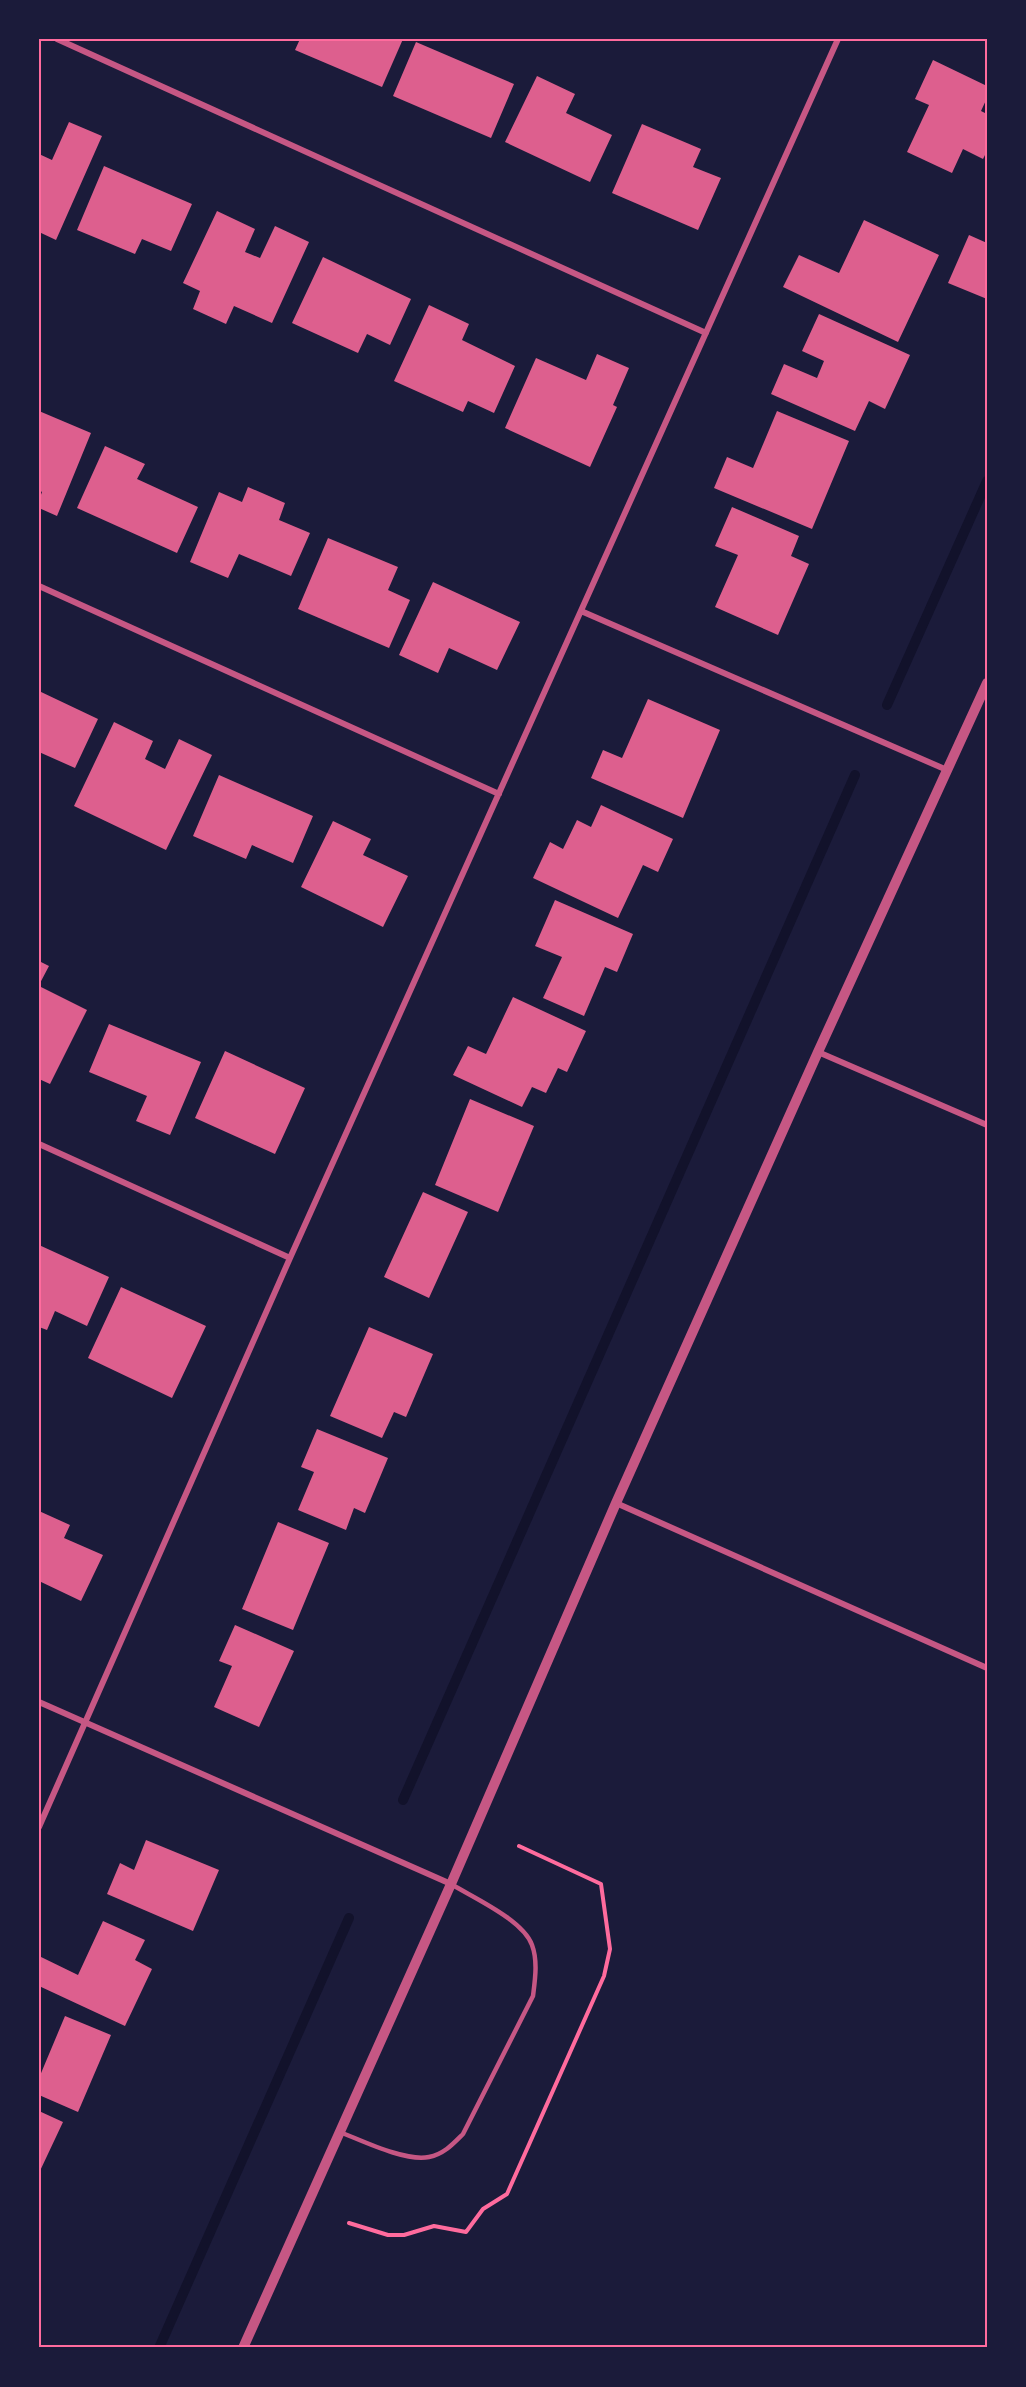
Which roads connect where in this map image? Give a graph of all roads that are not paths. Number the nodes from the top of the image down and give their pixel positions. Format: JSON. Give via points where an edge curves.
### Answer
{"nodes":[{"id":1,"x":57,"y":39,"type":"edge"},
{"id":2,"x":838,"y":39,"type":"edge"},
{"id":3,"x":706,"y":333,"type":"junction"},
{"id":4,"x":39,"y":586,"type":"edge"},
{"id":5,"x":581,"y":611,"type":"junction"},
{"id":6,"x":987,"y":683,"type":"edge"},
{"id":7,"x":947,"y":770,"type":"junction"},
{"id":8,"x":499,"y":794,"type":"junction"},
{"id":9,"x":818,"y":1052,"type":"junction"},
{"id":10,"x":987,"y":1125,"type":"edge"},
{"id":11,"x":39,"y":1144,"type":"edge"},
{"id":12,"x":291,"y":1258,"type":"junction"},
{"id":13,"x":616,"y":1503,"type":"junction"},
{"id":14,"x":987,"y":1668,"type":"edge"},
{"id":15,"x":39,"y":1702,"type":"edge"},
{"id":16,"x":85,"y":1724,"type":"junction"},
{"id":17,"x":39,"y":1827,"type":"edge"},
{"id":18,"x":451,"y":1884,"type":"junction"},
{"id":19,"x":340,"y":2132,"type":"junction"},
{"id":20,"x":243,"y":2348,"type":"edge"}],
"edges":[{"from":1,"to":3,"type":"street"},
{"from":2,"to":3,"type":"street"},
{"from":3,"to":5,"type":"street"},
{"from":4,"to":8,"type":"street"},
{"from":5,"to":7,"type":"street"},
{"from":5,"to":8,"type":"street"},
{"from":6,"to":7,"type":"street"},
{"from":7,"to":9,"type":"street"},
{"from":8,"to":12,"type":"street"},
{"from":9,"to":10,"type":"street"},
{"from":9,"to":13,"type":"street"},
{"from":11,"to":12,"type":"street"},
{"from":12,"to":16,"type":"street"},
{"from":13,"to":14,"type":"street"},
{"from":13,"to":18,"type":"street"},
{"from":15,"to":16,"type":"street"},
{"from":16,"to":17,"type":"street"},
{"from":16,"to":18,"type":"street"},
{"from":18,"to":19,"type":"street"},
{"from":18,"to":19,"type":"lane","via":[[511,1919],[532,1944],[536,1971],[533,1996],[463,2134],[449,2149],[428,2158],[399,2155]]},
{"from":19,"to":20,"type":"street"}]}
